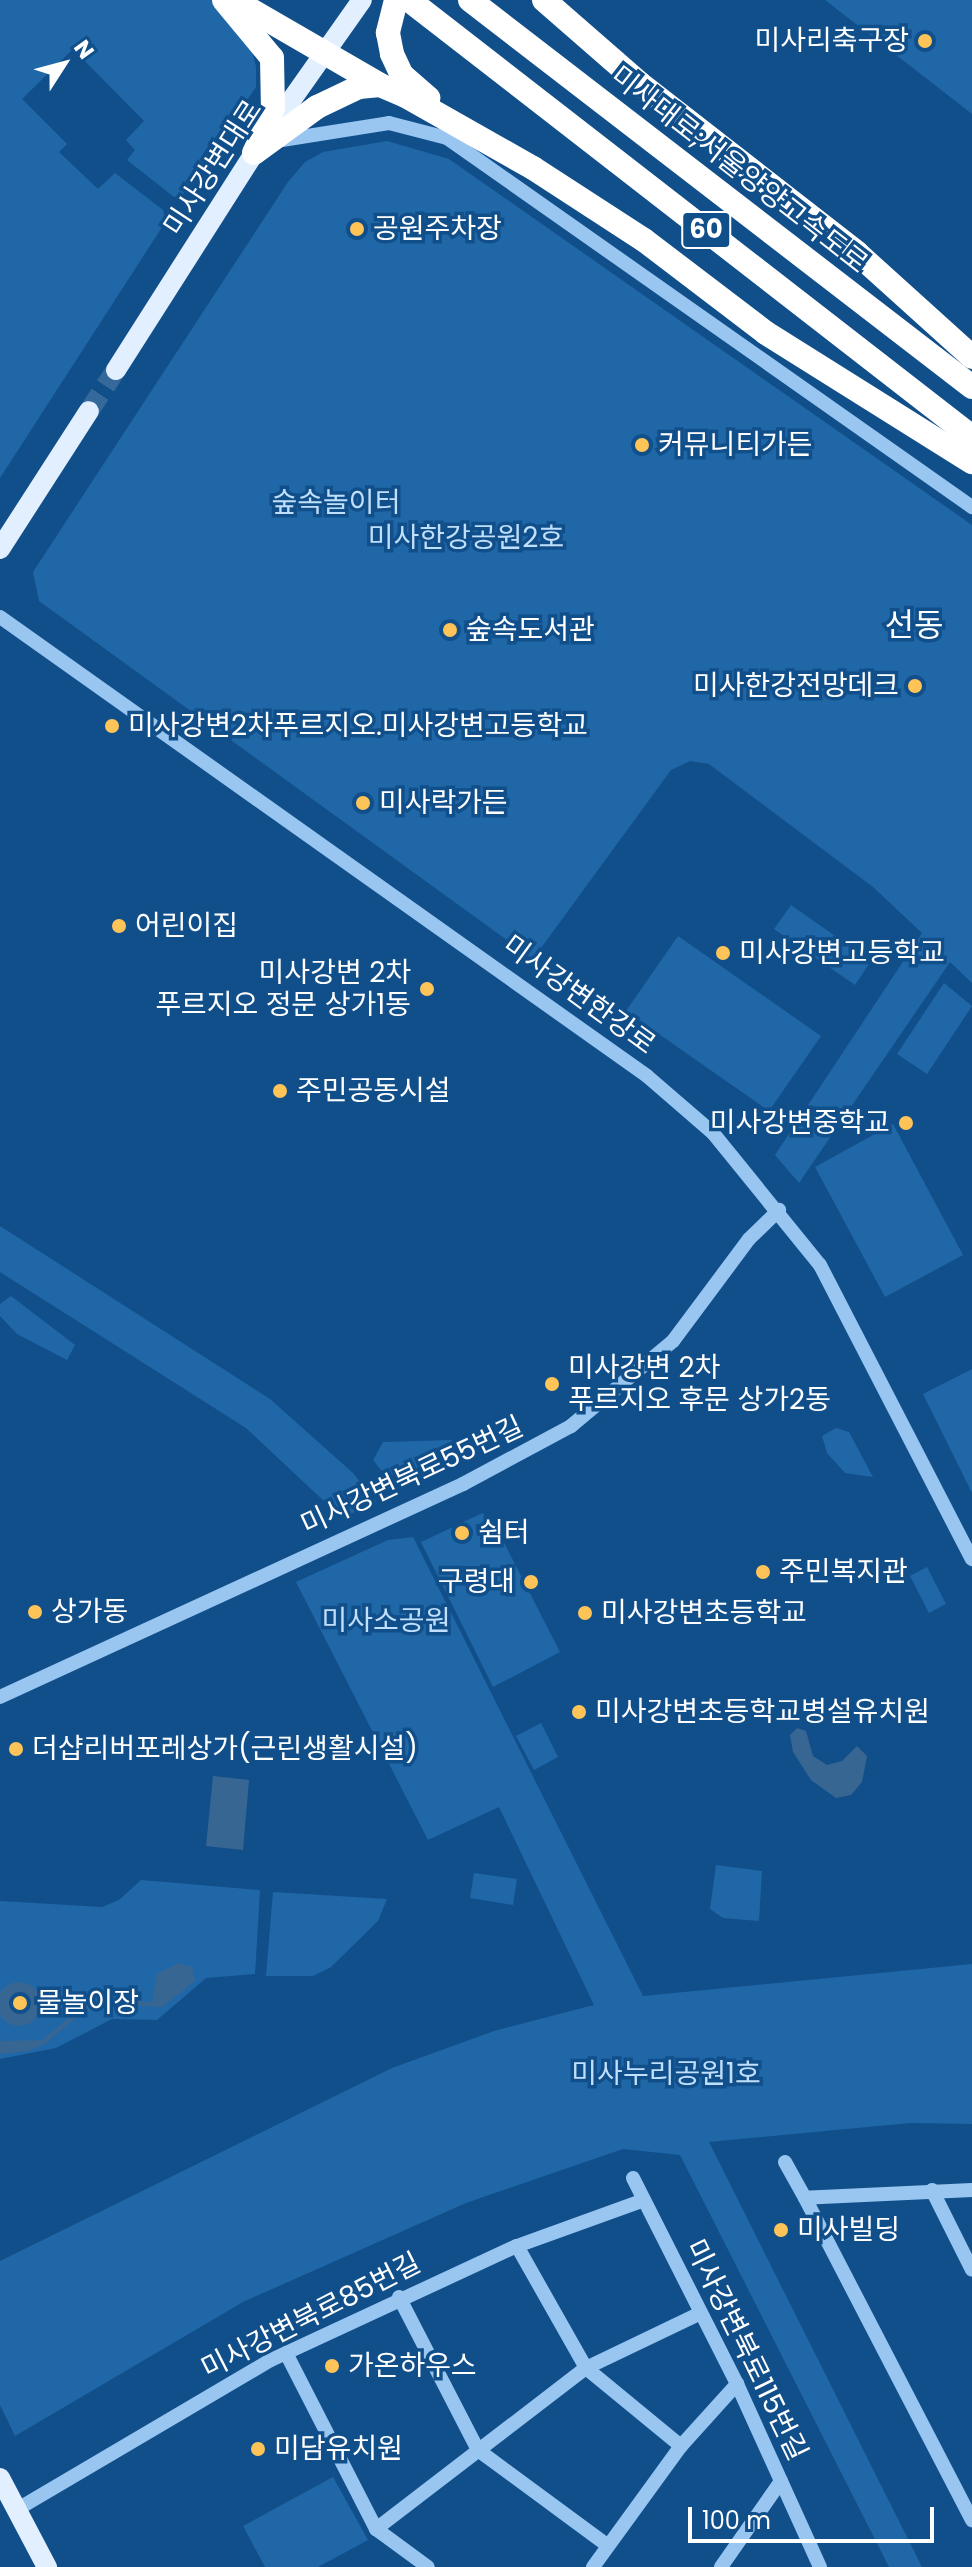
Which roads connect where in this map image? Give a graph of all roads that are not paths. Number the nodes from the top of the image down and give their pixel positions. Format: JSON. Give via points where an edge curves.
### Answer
{"nodes":[{"id":1,"x":224,"y":0,"type":"edge"},
{"id":2,"x":235,"y":0,"type":"edge"},
{"id":3,"x":362,"y":0,"type":"edge"},
{"id":4,"x":396,"y":0,"type":"edge"},
{"id":5,"x":409,"y":0,"type":"edge"},
{"id":6,"x":470,"y":0,"type":"edge"},
{"id":7,"x":536,"y":0,"type":"edge"},
{"id":8,"x":544,"y":0,"type":"edge"},
{"id":9,"x":572,"y":24,"type":"junction"},
{"id":10,"x":323,"y":52,"type":"junction"},
{"id":11,"x":380,"y":85,"type":"junction"},
{"id":12,"x":260,"y":149,"type":"junction"},
{"id":13,"x":533,"y":168,"type":"junction"},
{"id":14,"x":972,"y":357,"type":"edge"},
{"id":15,"x":116,"y":370,"type":"tunnel mouth"},
{"id":16,"x":972,"y":387,"type":"edge"},
{"id":17,"x":89,"y":411,"type":"tunnel mouth"},
{"id":18,"x":972,"y":437,"type":"edge"},
{"id":19,"x":972,"y":462,"type":"edge"},
{"id":20,"x":972,"y":507,"type":"edge"},
{"id":21,"x":0,"y":549,"type":"edge"},
{"id":22,"x":0,"y":617,"type":"edge"},
{"id":23,"x":779,"y":1210,"type":"junction"},
{"id":24,"x":972,"y":1559,"type":"edge"},
{"id":25,"x":0,"y":1697,"type":"edge"},
{"id":26,"x":785,"y":2162,"type":"dead end"},
{"id":27,"x":633,"y":2178,"type":"dead end"},
{"id":28,"x":932,"y":2190,"type":"junction"},
{"id":29,"x":972,"y":2190,"type":"edge"},
{"id":30,"x":805,"y":2198,"type":"junction"},
{"id":31,"x":644,"y":2200,"type":"junction"},
{"id":32,"x":517,"y":2246,"type":"junction"},
{"id":33,"x":972,"y":2270,"type":"edge"},
{"id":34,"x":399,"y":2297,"type":"junction"},
{"id":35,"x":701,"y":2313,"type":"junction"},
{"id":36,"x":286,"y":2353,"type":"junction"},
{"id":37,"x":586,"y":2368,"type":"junction"},
{"id":38,"x":737,"y":2384,"type":"junction"},
{"id":39,"x":681,"y":2446,"type":"junction"},
{"id":40,"x":478,"y":2450,"type":"junction"},
{"id":41,"x":0,"y":2478,"type":"edge"},
{"id":42,"x":781,"y":2481,"type":"junction"},
{"id":43,"x":16,"y":2510,"type":"junction"},
{"id":44,"x":972,"y":2520,"type":"edge"},
{"id":45,"x":376,"y":2529,"type":"junction"},
{"id":46,"x":607,"y":2545,"type":"junction"},
{"id":47,"x":43,"y":2562,"type":"edge"},
{"id":48,"x":428,"y":2567,"type":"edge"},
{"id":49,"x":593,"y":2567,"type":"edge"},
{"id":50,"x":721,"y":2567,"type":"edge"},
{"id":51,"x":820,"y":2567,"type":"edge"}],
"edges":[{"from":1,"to":12,"type":"highway","via":[[272,58],[273,108]]},
{"from":2,"to":10,"type":"highway"},
{"from":3,"to":10,"type":"main road","name":"미사강변대로"},
{"from":4,"to":13,"type":"highway","via":[[388,33],[402,75],[415,90]]},
{"from":5,"to":18,"type":"highway","number":"60"},
{"from":6,"to":16,"type":"highway","name":"미사대로;서울양양고속도로","number":"60"},
{"from":7,"to":9,"type":"highway"},
{"from":8,"to":9,"type":"highway"},
{"from":9,"to":14,"type":"highway","via":[[639,83],[857,253]]},
{"from":10,"to":11,"type":"highway"},
{"from":10,"to":12,"type":"main road","name":"미사강변대로"},
{"from":11,"to":12,"type":"highway","via":[[359,87],[317,107]]},
{"from":11,"to":13,"type":"highway"},
{"from":12,"to":15,"type":"main road","name":"미사강변대로"},
{"from":12,"to":20,"type":"street","via":[[389,123],[447,138]]},
{"from":13,"to":19,"type":"highway","via":[[644,240],[766,333]]},
{"from":17,"to":21,"type":"main road"},
{"from":22,"to":23,"type":"street","name":"미사강변한강로","via":[[647,1076],[713,1133]]},
{"from":23,"to":24,"type":"street","name":"미사강변한강로","via":[[834,1289]]},
{"from":23,"to":25,"type":"street","name":"미사강변북로55번길","via":[[749,1239],[673,1341],[552,1438]]},
{"from":26,"to":30,"type":"street"},
{"from":27,"to":31,"type":"street","name":"미사강변북로115번길"},
{"from":28,"to":29,"type":"street"},
{"from":28,"to":30,"type":"street"},
{"from":28,"to":33,"type":"street"},
{"from":30,"to":44,"type":"street"},
{"from":31,"to":32,"type":"street","name":"미사강변북로85번길"},
{"from":31,"to":35,"type":"street","name":"미사강변북로115번길"},
{"from":32,"to":34,"type":"street","name":"미사강변북로85번길"},
{"from":32,"to":37,"type":"street"},
{"from":34,"to":36,"type":"street","name":"미사강변북로85번길"},
{"from":34,"to":40,"type":"street"},
{"from":35,"to":37,"type":"street"},
{"from":35,"to":38,"type":"street","name":"미사강변북로115번길"},
{"from":36,"to":43,"type":"street","name":"미사강변북로85번길"},
{"from":36,"to":45,"type":"street"},
{"from":37,"to":39,"type":"street"},
{"from":37,"to":40,"type":"street"},
{"from":38,"to":39,"type":"street"},
{"from":38,"to":42,"type":"street","name":"미사강변북로115번길"},
{"from":39,"to":46,"type":"street"},
{"from":40,"to":45,"type":"street"},
{"from":40,"to":46,"type":"street"},
{"from":41,"to":43,"type":"main road"},
{"from":42,"to":50,"type":"street"},
{"from":42,"to":51,"type":"street","name":"미사강변북로115번길"},
{"from":43,"to":47,"type":"main road"},
{"from":45,"to":48,"type":"street"},
{"from":46,"to":49,"type":"street"}]}
